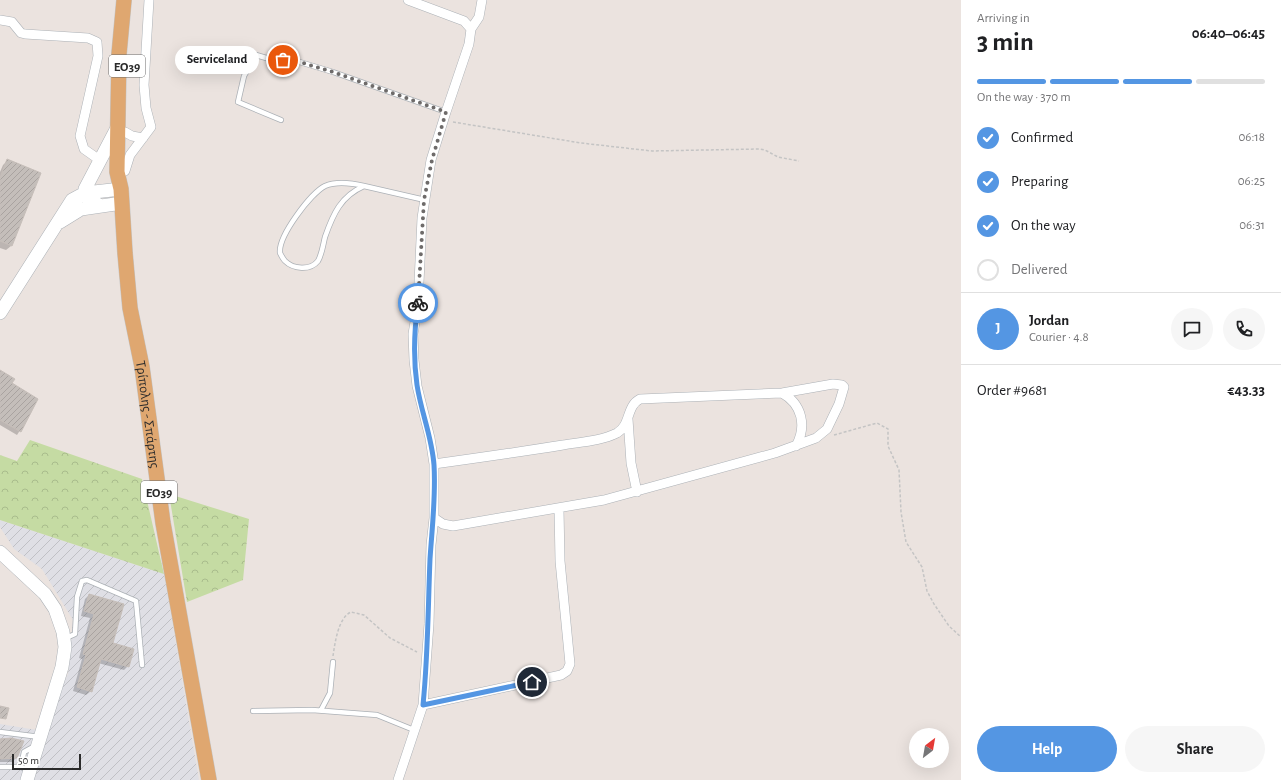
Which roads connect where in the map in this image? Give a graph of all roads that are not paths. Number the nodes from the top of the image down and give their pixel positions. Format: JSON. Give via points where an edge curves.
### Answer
{"nodes":[{"id":1,"x":124,"y":0,"type":"edge"},
{"id":2,"x":133,"y":0,"type":"edge"},
{"id":3,"x":149,"y":0,"type":"edge"},
{"id":4,"x":408,"y":0,"type":"edge"},
{"id":5,"x":482,"y":0,"type":"edge"},
{"id":6,"x":0,"y":20,"type":"edge"},
{"id":7,"x":471,"y":29,"type":"junction"},
{"id":8,"x":444,"y":116,"type":"junction"},
{"id":9,"x":281,"y":120,"type":"dead end"},
{"id":10,"x":121,"y":129,"type":"junction"},
{"id":11,"x":143,"y":138,"type":"junction"},
{"id":12,"x":101,"y":161,"type":"junction"},
{"id":13,"x":125,"y":171,"type":"junction"},
{"id":14,"x":364,"y":186,"type":"junction"},
{"id":15,"x":86,"y":193,"type":"junction"},
{"id":16,"x":122,"y":196,"type":"junction"},
{"id":17,"x":424,"y":200,"type":"junction"},
{"id":18,"x":99,"y":205,"type":"junction"},
{"id":19,"x":57,"y":225,"type":"junction"},
{"id":20,"x":0,"y":313,"type":"edge"},
{"id":21,"x":782,"y":393,"type":"junction"},
{"id":22,"x":628,"y":419,"type":"junction"},
{"id":23,"x":796,"y":446,"type":"junction"},
{"id":24,"x":434,"y":464,"type":"junction"},
{"id":25,"x":637,"y":492,"type":"junction"},
{"id":26,"x":559,"y":509,"type":"junction"},
{"id":27,"x":434,"y":518,"type":"junction"},
{"id":28,"x":0,"y":552,"type":"edge"},
{"id":29,"x":64,"y":639,"type":"junction"},
{"id":30,"x":333,"y":662,"type":"road end"},
{"id":31,"x":142,"y":665,"type":"dead end"},
{"id":32,"x":423,"y":705,"type":"junction"},
{"id":33,"x":321,"y":710,"type":"junction"},
{"id":34,"x":253,"y":711,"type":"dead end"},
{"id":35,"x":414,"y":730,"type":"junction"},
{"id":36,"x":0,"y":732,"type":"edge"},
{"id":37,"x":39,"y":741,"type":"junction"},
{"id":38,"x":0,"y":767,"type":"edge"},
{"id":39,"x":26,"y":773,"type":"edge"},
{"id":40,"x":209,"y":780,"type":"edge"},
{"id":41,"x":398,"y":780,"type":"edge"}],
"edges":[{"from":1,"to":10,"type":"main road","name":"Τρίπολης - Σπάρτης","number":"ΕΟ39","via":[[119,54]]},
{"from":2,"to":10,"type":"main road","name":"Τρίπολης - Σπάρτης","number":"ΕΟ39"},
{"from":3,"to":11,"type":"street","via":[[144,85],[151,127]]},
{"from":4,"to":7,"type":"street","via":[[464,21]]},
{"from":5,"to":7,"type":"street","via":[[479,16]]},
{"from":6,"to":12,"type":"street","via":[[12,22],[25,34],[88,38],[97,42],[98,56],[80,136],[84,149]]},
{"from":7,"to":8,"type":"street","via":[[469,44]]},
{"from":8,"to":9,"type":"lane","via":[[333,72],[293,60],[273,60],[256,55],[244,76],[238,102]]},
{"from":8,"to":17,"type":"street"},
{"from":10,"to":11,"type":"street","via":[[132,136]]},
{"from":10,"to":12,"type":"main road"},
{"from":10,"to":13,"type":"main road","name":"Τρίπολης - Σπάρτης","number":"ΕΟ39"},
{"from":10,"to":16,"type":"main road","name":"Τρίπολης - Σπάρτης","number":"ΕΟ39","via":[[117,172]]},
{"from":11,"to":13,"type":"street","via":[[130,155]]},
{"from":12,"to":15,"type":"main road","via":[[88,182]]},
{"from":13,"to":16,"type":"main road","name":"Τρίπολης - Σπάρτης","number":"ΕΟ39"},
{"from":14,"to":14,"type":"lane","via":[[351,192],[339,206],[325,237],[318,261],[301,268],[285,261],[280,253],[281,245],[292,223],[312,196],[333,184]]},
{"from":14,"to":17,"type":"lane"},
{"from":15,"to":16,"type":"main road"},
{"from":15,"to":18,"type":"main road","via":[[88,199]]},
{"from":15,"to":19,"type":"main road","via":[[72,200]]},
{"from":16,"to":18,"type":"main road"},
{"from":16,"to":40,"type":"main road","name":"Τρίπολης - Σπάρτης","number":"ΕΟ39","via":[[130,308],[142,367],[163,523]]},
{"from":17,"to":24,"type":"street","via":[[414,360]]},
{"from":18,"to":19,"type":"main road","via":[[73,212]]},
{"from":19,"to":20,"type":"main road"},
{"from":21,"to":22,"type":"street","via":[[640,399],[633,404]]},
{"from":21,"to":23,"type":"street","via":[[795,404],[801,415],[802,428]]},
{"from":21,"to":23,"type":"street","via":[[833,384],[844,387],[827,429],[816,438]]},
{"from":22,"to":24,"type":"street","via":[[618,432],[598,439]]},
{"from":22,"to":25,"type":"street"},
{"from":23,"to":25,"type":"street"},
{"from":24,"to":27,"type":"street"},
{"from":25,"to":26,"type":"street"},
{"from":26,"to":27,"type":"street","via":[[533,511],[453,526],[443,524]]},
{"from":26,"to":32,"type":"street","via":[[560,561],[570,664],[567,671],[539,680]]},
{"from":27,"to":32,"type":"street"},
{"from":28,"to":29,"type":"main road","via":[[45,594],[60,620]]},
{"from":29,"to":31,"type":"lane","via":[[75,634],[77,597],[82,581],[87,580],[136,600]]},
{"from":29,"to":37,"type":"main road","via":[[62,667]]},
{"from":30,"to":33,"type":"lane","via":[[330,693]]},
{"from":32,"to":35,"type":"street"},
{"from":33,"to":34,"type":"lane"},
{"from":33,"to":35,"type":"lane","via":[[377,715]]},
{"from":35,"to":41,"type":"street"},
{"from":36,"to":37,"type":"lane"},
{"from":37,"to":39,"type":"main road"},
{"from":38,"to":39,"type":"lane"}]}
